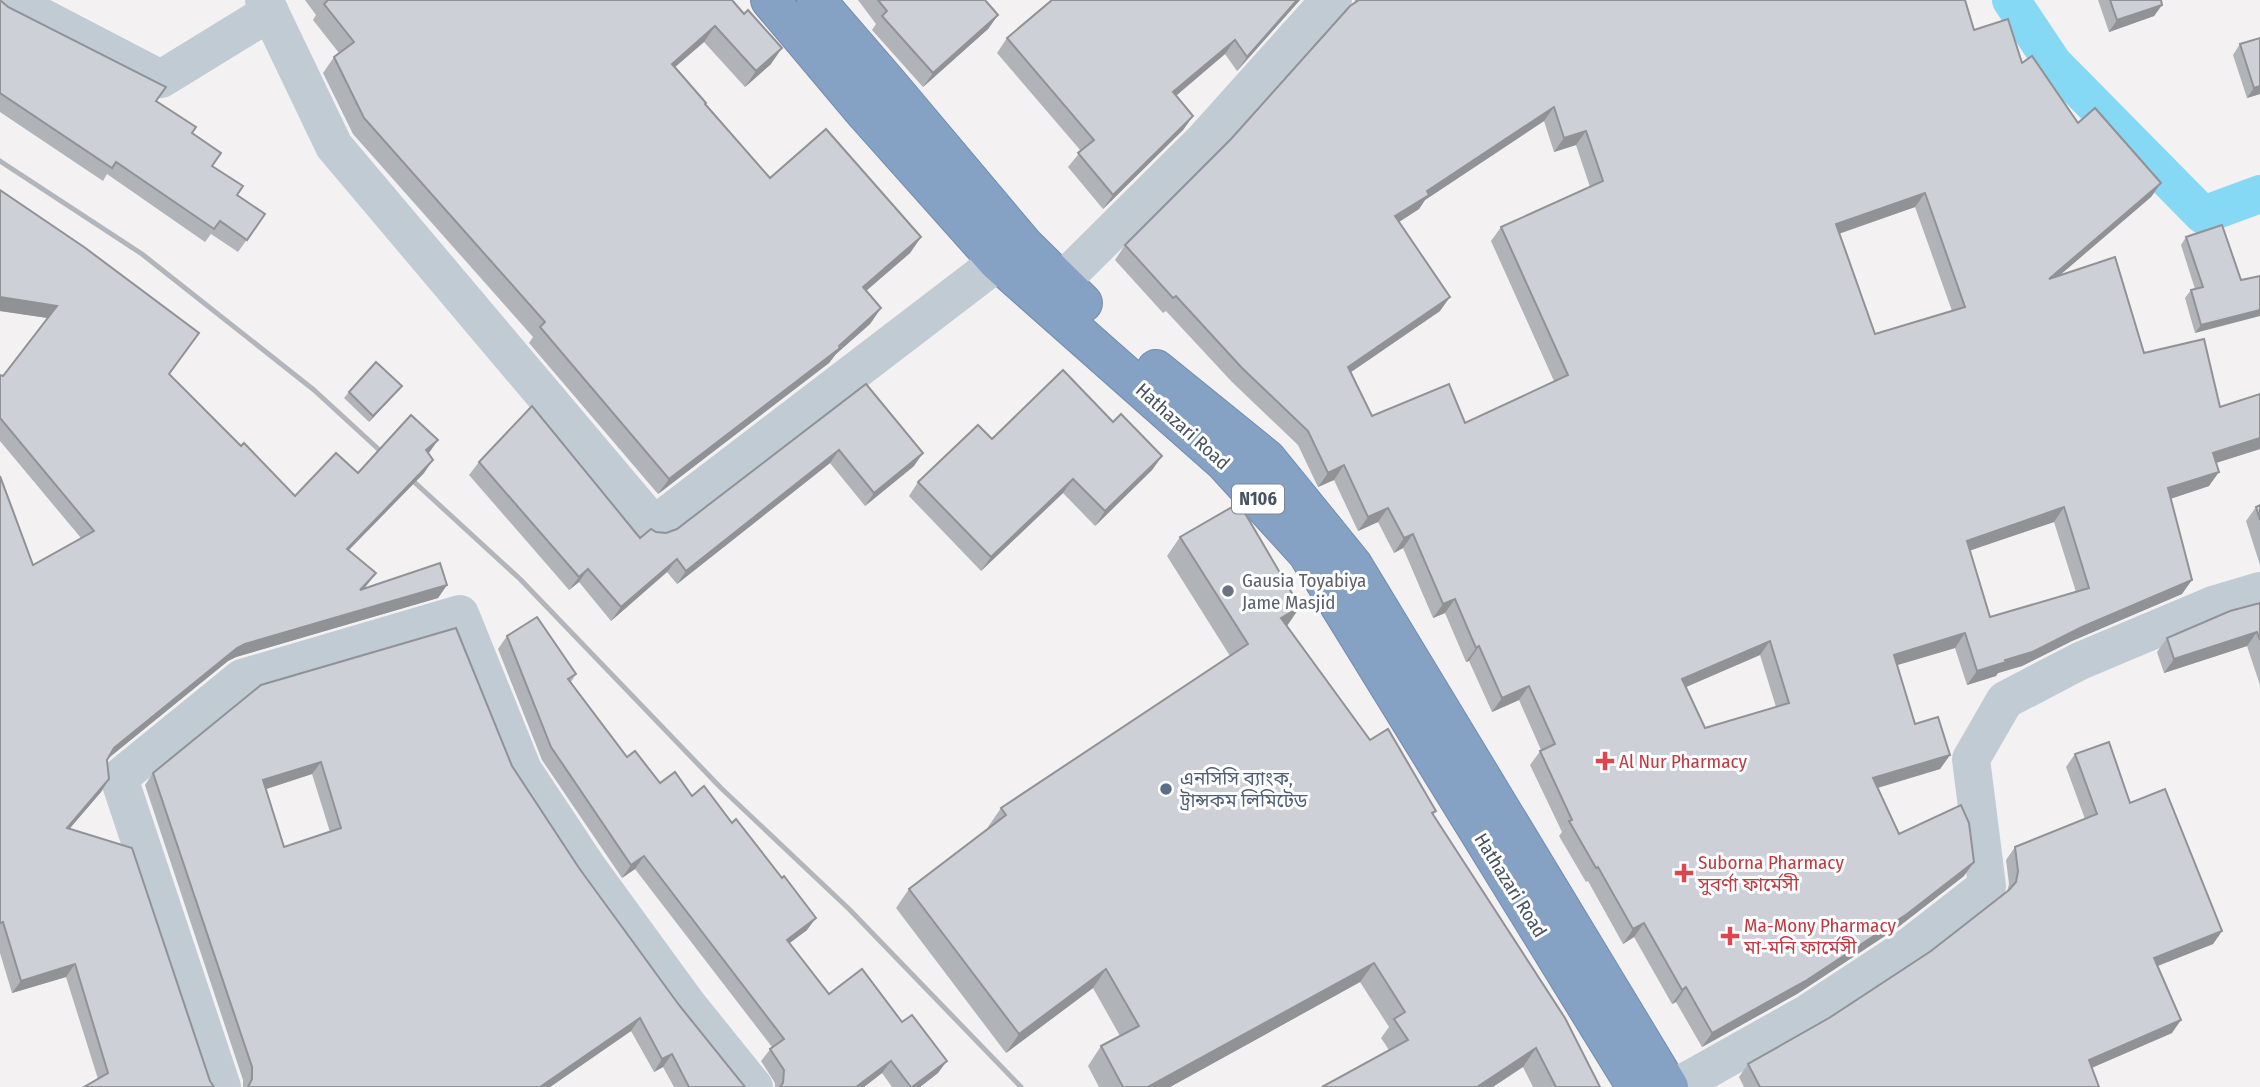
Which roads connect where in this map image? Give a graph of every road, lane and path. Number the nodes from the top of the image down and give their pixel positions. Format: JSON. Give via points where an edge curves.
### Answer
{"nodes":[{"id":1,"x":9,"y":0,"type":"edge"},
{"id":2,"x":770,"y":0,"type":"edge"},
{"id":3,"x":816,"y":0,"type":"edge"},
{"id":4,"x":1333,"y":0,"type":"edge"},
{"id":5,"x":267,"y":6,"type":"edge"},
{"id":6,"x":998,"y":262,"type":"junction"},
{"id":7,"x":1061,"y":282,"type":"junction"},
{"id":8,"x":2260,"y":591,"type":"edge"},
{"id":9,"x":222,"y":1087,"type":"edge"},
{"id":10,"x":754,"y":1087,"type":"edge"},
{"id":11,"x":1636,"y":1087,"type":"edge"},
{"id":12,"x":1669,"y":1087,"type":"edge"},
{"id":13,"x":1676,"y":1087,"type":"edge"}],
"edges":[{"from":1,"to":5,"type":"street","via":[[161,79]]},
{"from":2,"to":6,"type":"highway","name":"Hathazari Road","number":"N106"},
{"from":3,"to":7,"type":"highway","name":"Hathazari Road","number":"N106","via":[[1024,245]]},
{"from":4,"to":7,"type":"street","via":[[1205,139]]},
{"from":5,"to":6,"type":"street","via":[[334,146],[654,525]]},
{"from":6,"to":11,"type":"highway","name":"Hathazari Road","number":"N106","via":[[1224,462],[1307,553]]},
{"from":7,"to":12,"type":"highway","name":"Hathazari Road","number":"N106","via":[[1118,338],[1267,459],[1353,565]]},
{"from":8,"to":13,"type":"street","via":[[2213,605],[2080,661],[2005,700],[1971,759],[1987,886],[1910,946],[1808,1013]]},
{"from":9,"to":10,"type":"street","via":[[119,778],[242,678],[460,614],[523,770],[603,889]]}]}
